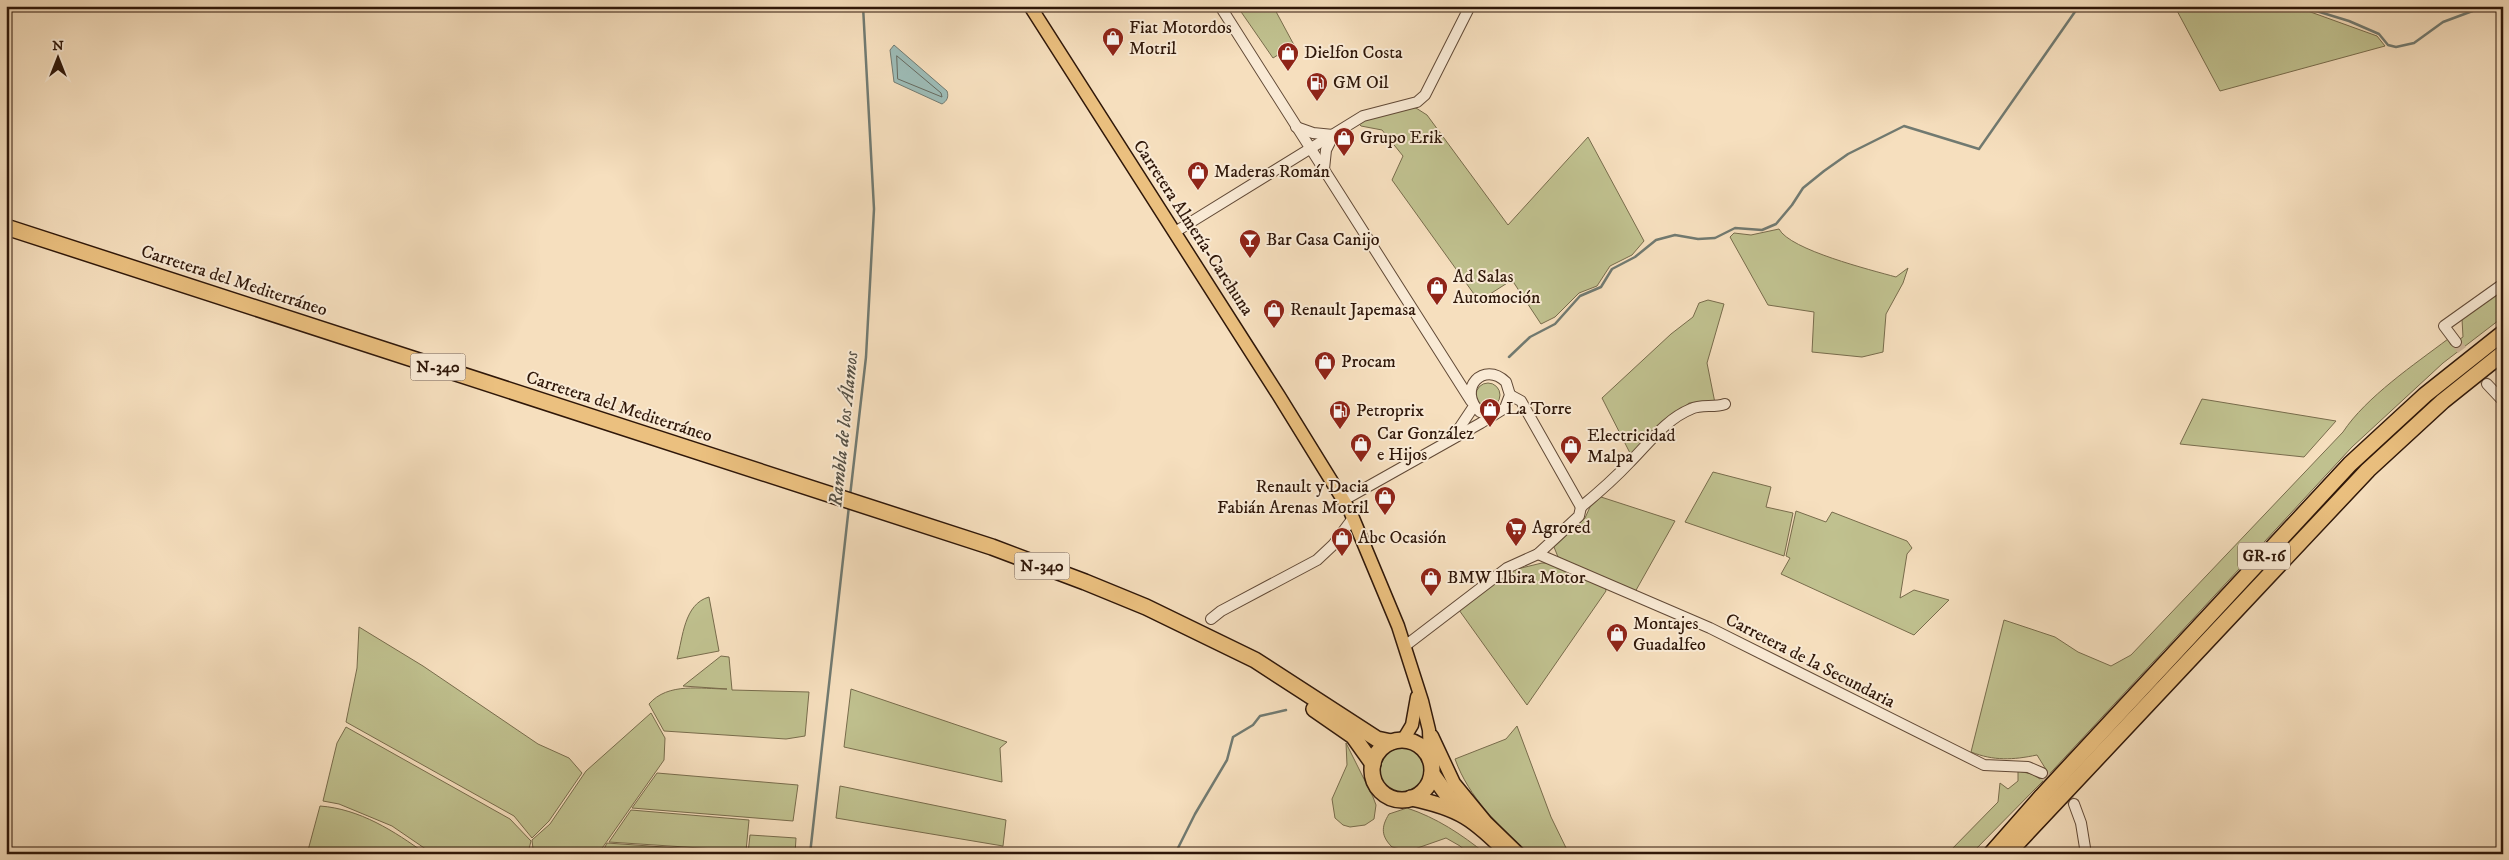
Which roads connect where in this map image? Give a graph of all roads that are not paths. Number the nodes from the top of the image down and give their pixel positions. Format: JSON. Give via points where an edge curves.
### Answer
{"nodes":[{"id":1,"x":1030,"y":6,"type":"edge"},
{"id":2,"x":1220,"y":6,"type":"edge"},
{"id":3,"x":1470,"y":6,"type":"edge"},
{"id":4,"x":1295,"y":126,"type":"junction"},
{"id":5,"x":1334,"y":135,"type":"junction"},
{"id":6,"x":1310,"y":150,"type":"junction"},
{"id":7,"x":1289,"y":163,"type":"junction"},
{"id":8,"x":1324,"y":171,"type":"junction"},
{"id":9,"x":6,"y":227,"type":"edge"},
{"id":10,"x":1175,"y":232,"type":"junction"},
{"id":11,"x":2503,"y":284,"type":"edge"},
{"id":12,"x":2503,"y":333,"type":"edge"},
{"id":13,"x":2456,"y":342,"type":"tunnel mouth"},
{"id":14,"x":2503,"y":353,"type":"edge"},
{"id":15,"x":1456,"y":376,"type":"junction"},
{"id":16,"x":1473,"y":384,"type":"junction"},
{"id":17,"x":2488,"y":384,"type":"tunnel mouth"},
{"id":18,"x":1510,"y":395,"type":"junction"},
{"id":19,"x":2503,"y":401,"type":"edge"},
{"id":20,"x":1472,"y":404,"type":"junction"},
{"id":21,"x":1725,"y":404,"type":"dead end"},
{"id":22,"x":1495,"y":414,"type":"junction"},
{"id":23,"x":1452,"y":439,"type":"junction"},
{"id":24,"x":1344,"y":500,"type":"junction"},
{"id":25,"x":1581,"y":507,"type":"junction"},
{"id":26,"x":1353,"y":518,"type":"junction"},
{"id":27,"x":1538,"y":554,"type":"junction"},
{"id":28,"x":1211,"y":619,"type":"dead end"},
{"id":29,"x":1214,"y":641,"type":"junction"},
{"id":30,"x":1405,"y":646,"type":"junction"},
{"id":31,"x":1417,"y":689,"type":"junction"},
{"id":32,"x":1429,"y":730,"type":"junction"},
{"id":33,"x":1397,"y":741,"type":"junction"},
{"id":34,"x":1373,"y":764,"type":"junction"},
{"id":35,"x":1431,"y":766,"type":"junction"},
{"id":36,"x":2042,"y":773,"type":"tunnel mouth"},
{"id":37,"x":2042,"y":796,"type":"junction"},
{"id":38,"x":1411,"y":798,"type":"junction"},
{"id":39,"x":2074,"y":804,"type":"tunnel mouth"},
{"id":40,"x":2045,"y":814,"type":"junction"},
{"id":41,"x":1470,"y":818,"type":"junction"},
{"id":42,"x":1508,"y":854,"type":"edge"},
{"id":43,"x":1519,"y":854,"type":"edge"},
{"id":44,"x":1980,"y":854,"type":"edge"},
{"id":45,"x":1991,"y":854,"type":"edge"},
{"id":46,"x":2007,"y":854,"type":"edge"},
{"id":47,"x":2014,"y":854,"type":"edge"},
{"id":48,"x":2086,"y":854,"type":"edge"}],
"edges":[{"from":1,"to":10,"type":"main road","name":"Carretera Almería-Carchuna"},
{"from":2,"to":4,"type":"street"},
{"from":3,"to":5,"type":"street","via":[[1425,95],[1416,102],[1363,116]]},
{"from":4,"to":5,"type":"street","via":[[1313,133]]},
{"from":4,"to":6,"type":"street"},
{"from":4,"to":7,"type":"street","via":[[1300,145]]},
{"from":5,"to":6,"type":"street"},
{"from":5,"to":8,"type":"street","via":[[1326,150]]},
{"from":6,"to":7,"type":"street"},
{"from":6,"to":8,"type":"street"},
{"from":7,"to":8,"type":"street","via":[[1306,162]]},
{"from":7,"to":10,"type":"street"},
{"from":8,"to":15,"type":"street"},
{"from":9,"to":29,"type":"highway","name":"Carretera del Mediterráneo","number":"N-340","via":[[992,547],[1085,582]]},
{"from":10,"to":24,"type":"main road","name":"Carretera Almería-Carchuna"},
{"from":11,"to":13,"type":"street","via":[[2444,326]]},
{"from":12,"to":37,"type":"highway","number":"GR-16","via":[[2425,395],[2350,464]]},
{"from":14,"to":40,"type":"highway","number":"GR-16","via":[[2368,470]]},
{"from":15,"to":16,"type":"street"},
{"from":15,"to":20,"type":"street"},
{"from":16,"to":18,"type":"street","via":[[1479,377],[1493,374],[1506,382]]},
{"from":16,"to":20,"type":"street","via":[[1470,392]]},
{"from":17,"to":19,"type":"street"},
{"from":18,"to":22,"type":"street","via":[[1505,408]]},
{"from":18,"to":25,"type":"street","via":[[1521,401]]},
{"from":20,"to":22,"type":"street","via":[[1480,412]]},
{"from":20,"to":23,"type":"street"},
{"from":21,"to":25,"type":"street","via":[[1682,413]]},
{"from":22,"to":23,"type":"street"},
{"from":23,"to":24,"type":"street"},
{"from":24,"to":26,"type":"main road","name":"Carretera Almería-Carchuna"},
{"from":25,"to":27,"type":"street","via":[[1579,516]]},
{"from":26,"to":28,"type":"street","via":[[1334,545],[1317,560]]},
{"from":26,"to":30,"type":"main road","name":"Carretera Almería-Carchuna"},
{"from":27,"to":30,"type":"street","via":[[1507,568]]},
{"from":27,"to":36,"type":"street","name":"Carretera de la Secundaria","via":[[1710,628],[1984,765],[2028,767]]},
{"from":29,"to":33,"type":"highway","name":"Carretera del Mediterráneo","number":"N-340","via":[[1255,660],[1377,739]]},
{"from":29,"to":34,"type":"highway","name":"Carretera del Mediterráneo","number":"N-340","via":[[1353,736]]},
{"from":30,"to":31,"type":"main road","name":"Carretera Almería-Carchuna"},
{"from":31,"to":32,"type":"main road","name":"Carretera Almería-Carchuna"},
{"from":31,"to":33,"type":"main road","via":[[1412,725]]},
{"from":32,"to":35,"type":"main road"},
{"from":32,"to":43,"type":"main road","via":[[1454,783],[1486,822]]},
{"from":33,"to":34,"type":"highway","via":[[1376,755]]},
{"from":33,"to":35,"type":"highway","number":"N-340","via":[[1419,745]]},
{"from":34,"to":38,"type":"highway","number":"N-340","via":[[1372,774],[1381,790],[1396,799]]},
{"from":35,"to":38,"type":"highway","via":[[1425,789]]},
{"from":35,"to":41,"type":"highway","number":"N-340","via":[[1448,796]]},
{"from":37,"to":44,"type":"highway"},
{"from":37,"to":45,"type":"highway","number":"GR-16"},
{"from":38,"to":41,"type":"highway","number":"N-340","via":[[1438,804]]},
{"from":39,"to":48,"type":"street"},
{"from":40,"to":46,"type":"highway","number":"GR-16"},
{"from":40,"to":47,"type":"highway"},
{"from":41,"to":42,"type":"highway","number":"N-340"}]}
